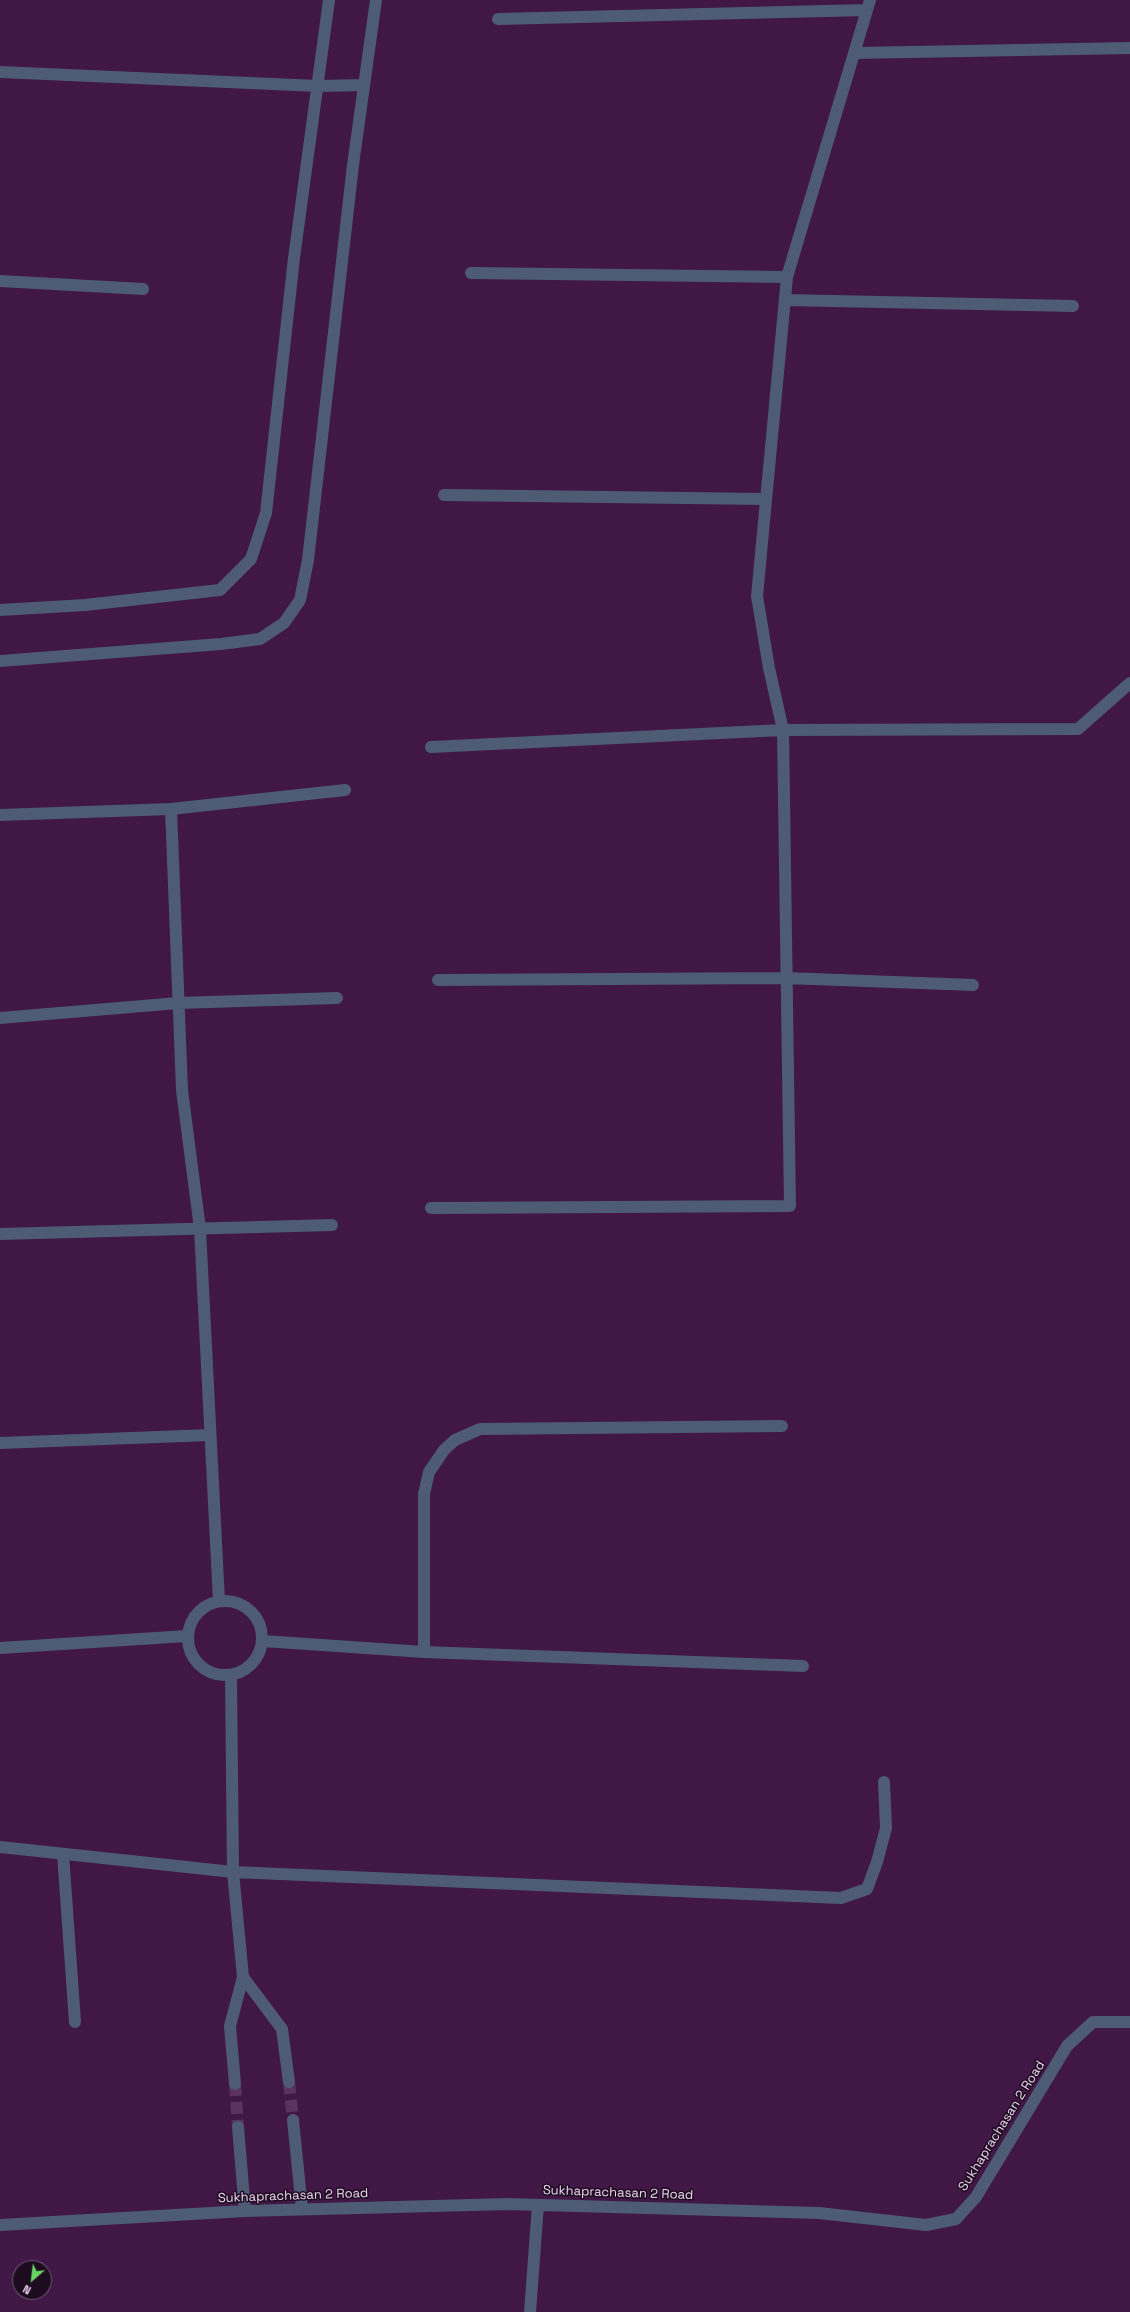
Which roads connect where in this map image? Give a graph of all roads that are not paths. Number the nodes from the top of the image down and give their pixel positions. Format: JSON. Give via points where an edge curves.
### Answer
{"nodes":[{"id":1,"x":329,"y":0,"type":"edge"},
{"id":2,"x":376,"y":0,"type":"edge"},
{"id":3,"x":869,"y":5,"type":"edge"},
{"id":4,"x":498,"y":19,"type":"dead end"},
{"id":5,"x":1130,"y":48,"type":"edge"},
{"id":6,"x":855,"y":53,"type":"junction"},
{"id":7,"x":0,"y":72,"type":"edge"},
{"id":8,"x":364,"y":85,"type":"junction"},
{"id":9,"x":318,"y":86,"type":"junction"},
{"id":10,"x":471,"y":273,"type":"dead end"},
{"id":11,"x":787,"y":277,"type":"junction"},
{"id":12,"x":0,"y":281,"type":"edge"},
{"id":13,"x":143,"y":289,"type":"dead end"},
{"id":14,"x":786,"y":300,"type":"junction"},
{"id":15,"x":1074,"y":306,"type":"dead end"},
{"id":16,"x":444,"y":496,"type":"dead end"},
{"id":17,"x":766,"y":499,"type":"junction"},
{"id":18,"x":0,"y":610,"type":"edge"},
{"id":19,"x":0,"y":661,"type":"edge"},
{"id":20,"x":1130,"y":683,"type":"edge"},
{"id":21,"x":783,"y":730,"type":"junction"},
{"id":22,"x":431,"y":747,"type":"dead end"},
{"id":23,"x":345,"y":790,"type":"dead end"},
{"id":24,"x":171,"y":809,"type":"junction"},
{"id":25,"x":0,"y":815,"type":"edge"},
{"id":26,"x":786,"y":978,"type":"junction"},
{"id":27,"x":438,"y":980,"type":"dead end"},
{"id":28,"x":973,"y":985,"type":"dead end"},
{"id":29,"x":337,"y":998,"type":"dead end"},
{"id":30,"x":178,"y":1003,"type":"junction"},
{"id":31,"x":0,"y":1018,"type":"edge"},
{"id":32,"x":432,"y":1208,"type":"dead end"},
{"id":33,"x":332,"y":1225,"type":"dead end"},
{"id":34,"x":200,"y":1229,"type":"junction"},
{"id":35,"x":0,"y":1234,"type":"edge"},
{"id":36,"x":782,"y":1426,"type":"dead end"},
{"id":37,"x":210,"y":1436,"type":"junction"},
{"id":38,"x":0,"y":1443,"type":"edge"},
{"id":39,"x":219,"y":1601,"type":"junction"},
{"id":40,"x":187,"y":1636,"type":"junction"},
{"id":41,"x":263,"y":1641,"type":"junction"},
{"id":42,"x":0,"y":1648,"type":"edge"},
{"id":43,"x":424,"y":1652,"type":"junction"},
{"id":44,"x":803,"y":1666,"type":"dead end"},
{"id":45,"x":231,"y":1676,"type":"junction"},
{"id":46,"x":884,"y":1782,"type":"dead end"},
{"id":47,"x":0,"y":1847,"type":"edge"},
{"id":48,"x":63,"y":1854,"type":"junction"},
{"id":49,"x":233,"y":1872,"type":"junction"},
{"id":50,"x":243,"y":1977,"type":"junction"},
{"id":51,"x":75,"y":2022,"type":"dead end"},
{"id":52,"x":1130,"y":2022,"type":"edge"},
{"id":53,"x":289,"y":2082,"type":"tunnel mouth"},
{"id":54,"x":235,"y":2084,"type":"tunnel mouth"},
{"id":55,"x":293,"y":2120,"type":"tunnel mouth"},
{"id":56,"x":238,"y":2127,"type":"tunnel mouth"},
{"id":57,"x":538,"y":2205,"type":"junction"},
{"id":58,"x":302,"y":2209,"type":"junction"},
{"id":59,"x":245,"y":2211,"type":"junction"},
{"id":60,"x":0,"y":2225,"type":"edge"},
{"id":61,"x":530,"y":2312,"type":"edge"}],
"edges":[{"from":1,"to":9,"type":"street"},
{"from":2,"to":8,"type":"street"},
{"from":3,"to":4,"type":"street"},
{"from":3,"to":6,"type":"street"},
{"from":5,"to":6,"type":"street"},
{"from":6,"to":11,"type":"street"},
{"from":7,"to":9,"type":"street"},
{"from":8,"to":9,"type":"street"},
{"from":8,"to":19,"type":"street","via":[[308,560],[300,600],[284,623],[260,639]]},
{"from":9,"to":18,"type":"street","via":[[294,258],[266,513],[251,559],[220,590],[85,605]]},
{"from":10,"to":11,"type":"street"},
{"from":11,"to":14,"type":"street"},
{"from":12,"to":13,"type":"street"},
{"from":14,"to":15,"type":"street"},
{"from":14,"to":17,"type":"street"},
{"from":16,"to":17,"type":"street"},
{"from":17,"to":21,"type":"street","via":[[757,596]]},
{"from":20,"to":21,"type":"street","via":[[1078,729]]},
{"from":21,"to":22,"type":"street"},
{"from":21,"to":26,"type":"street"},
{"from":23,"to":24,"type":"street"},
{"from":24,"to":25,"type":"street"},
{"from":24,"to":30,"type":"street"},
{"from":26,"to":27,"type":"street"},
{"from":26,"to":28,"type":"street"},
{"from":26,"to":32,"type":"street","via":[[790,1206]]},
{"from":29,"to":30,"type":"street"},
{"from":30,"to":31,"type":"street"},
{"from":30,"to":34,"type":"street","via":[[182,1090]]},
{"from":33,"to":34,"type":"street"},
{"from":34,"to":35,"type":"street"},
{"from":34,"to":37,"type":"street"},
{"from":36,"to":43,"type":"street","via":[[480,1429],[455,1440],[444,1450],[429,1472],[424,1494]]},
{"from":37,"to":38,"type":"street"},
{"from":37,"to":39,"type":"street"},
{"from":39,"to":40,"type":"street","via":[[203,1607],[192,1620]]},
{"from":39,"to":41,"type":"street","via":[[235,1602],[250,1610],[260,1624]]},
{"from":40,"to":42,"type":"street"},
{"from":40,"to":45,"type":"street","via":[[190,1653],[200,1667],[214,1674]]},
{"from":41,"to":43,"type":"street"},
{"from":41,"to":45,"type":"street","via":[[258,1657],[246,1670]]},
{"from":43,"to":44,"type":"street"},
{"from":45,"to":49,"type":"street"},
{"from":46,"to":49,"type":"street","via":[[886,1828],[867,1889],[841,1898]]},
{"from":47,"to":48,"type":"street"},
{"from":48,"to":49,"type":"street"},
{"from":48,"to":51,"type":"street"},
{"from":49,"to":50,"type":"street"},
{"from":50,"to":53,"type":"street","via":[[282,2029]]},
{"from":50,"to":54,"type":"street","via":[[230,2026]]},
{"from":52,"to":57,"type":"street","name":"Sukhaprachasan 2 Road","via":[[1093,2022],[1067,2046],[976,2197],[956,2219],[926,2225],[819,2213]]},
{"from":55,"to":58,"type":"street"},
{"from":56,"to":59,"type":"street"},
{"from":57,"to":58,"type":"street","name":"Sukhaprachasan 2 Road"},
{"from":57,"to":61,"type":"street"},
{"from":58,"to":59,"type":"street","name":"Sukhaprachasan 2 Road"},
{"from":59,"to":60,"type":"street","name":"Sukhaprachasan 2 Road"}]}
